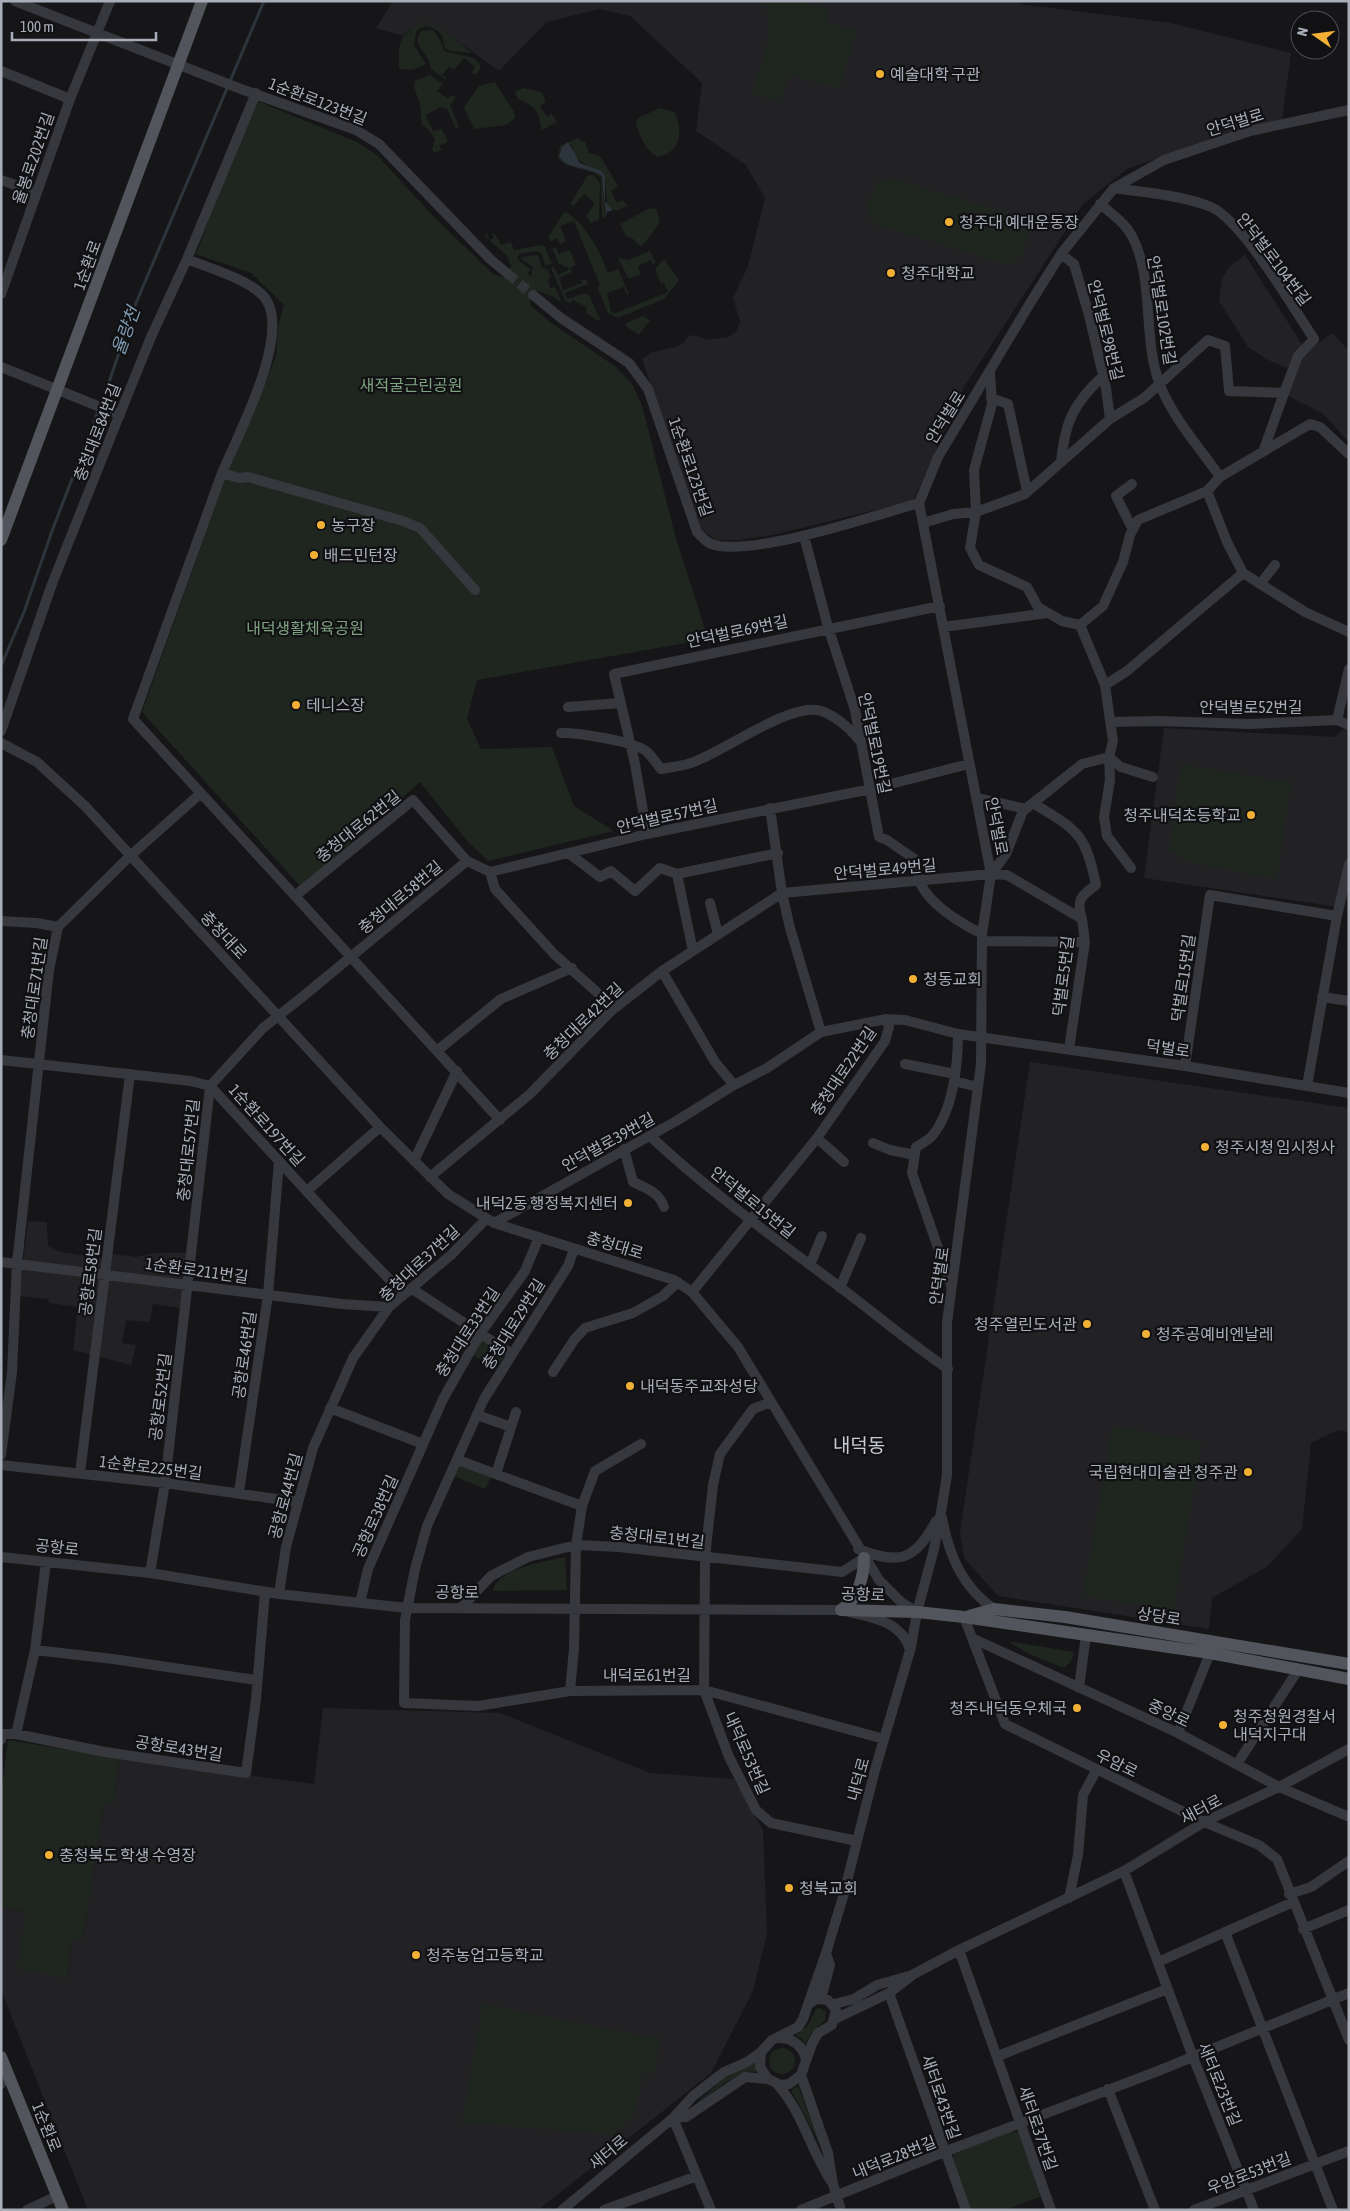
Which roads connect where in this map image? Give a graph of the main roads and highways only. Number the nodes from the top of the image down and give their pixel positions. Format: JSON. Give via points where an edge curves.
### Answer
{"nodes":[{"id":1,"x":202,"y":1,"type":"edge"},
{"id":2,"x":6,"y":515,"type":"edge"},
{"id":3,"x":1,"y":540,"type":"edge"},
{"id":4,"x":861,"y":1553,"type":"road end"},
{"id":5,"x":917,"y":1612,"type":"joint"},
{"id":6,"x":964,"y":1617,"type":"junction"},
{"id":7,"x":1349,"y":1664,"type":"edge"},
{"id":8,"x":1349,"y":1679,"type":"edge"},
{"id":9,"x":3,"y":2061,"type":"edge"},
{"id":10,"x":63,"y":2210,"type":"edge"}],
"edges":[{"from":1,"to":2,"type":"main road","name":"1순환로","via":[[58,389]]},
{"from":2,"to":3,"type":"main road","name":"1순환로"},
{"from":4,"to":5,"type":"main road","name":"공항로","via":[[862,1572],[855,1595],[841,1610]]},
{"from":5,"to":6,"type":"main road","name":"상당로"},
{"from":6,"to":7,"type":"main road","name":"상당로","via":[[994,1609],[1074,1618]]},
{"from":6,"to":8,"type":"main road","name":"상당로","via":[[1210,1653]]},
{"from":9,"to":10,"type":"main road","name":"1순환로"}]}
